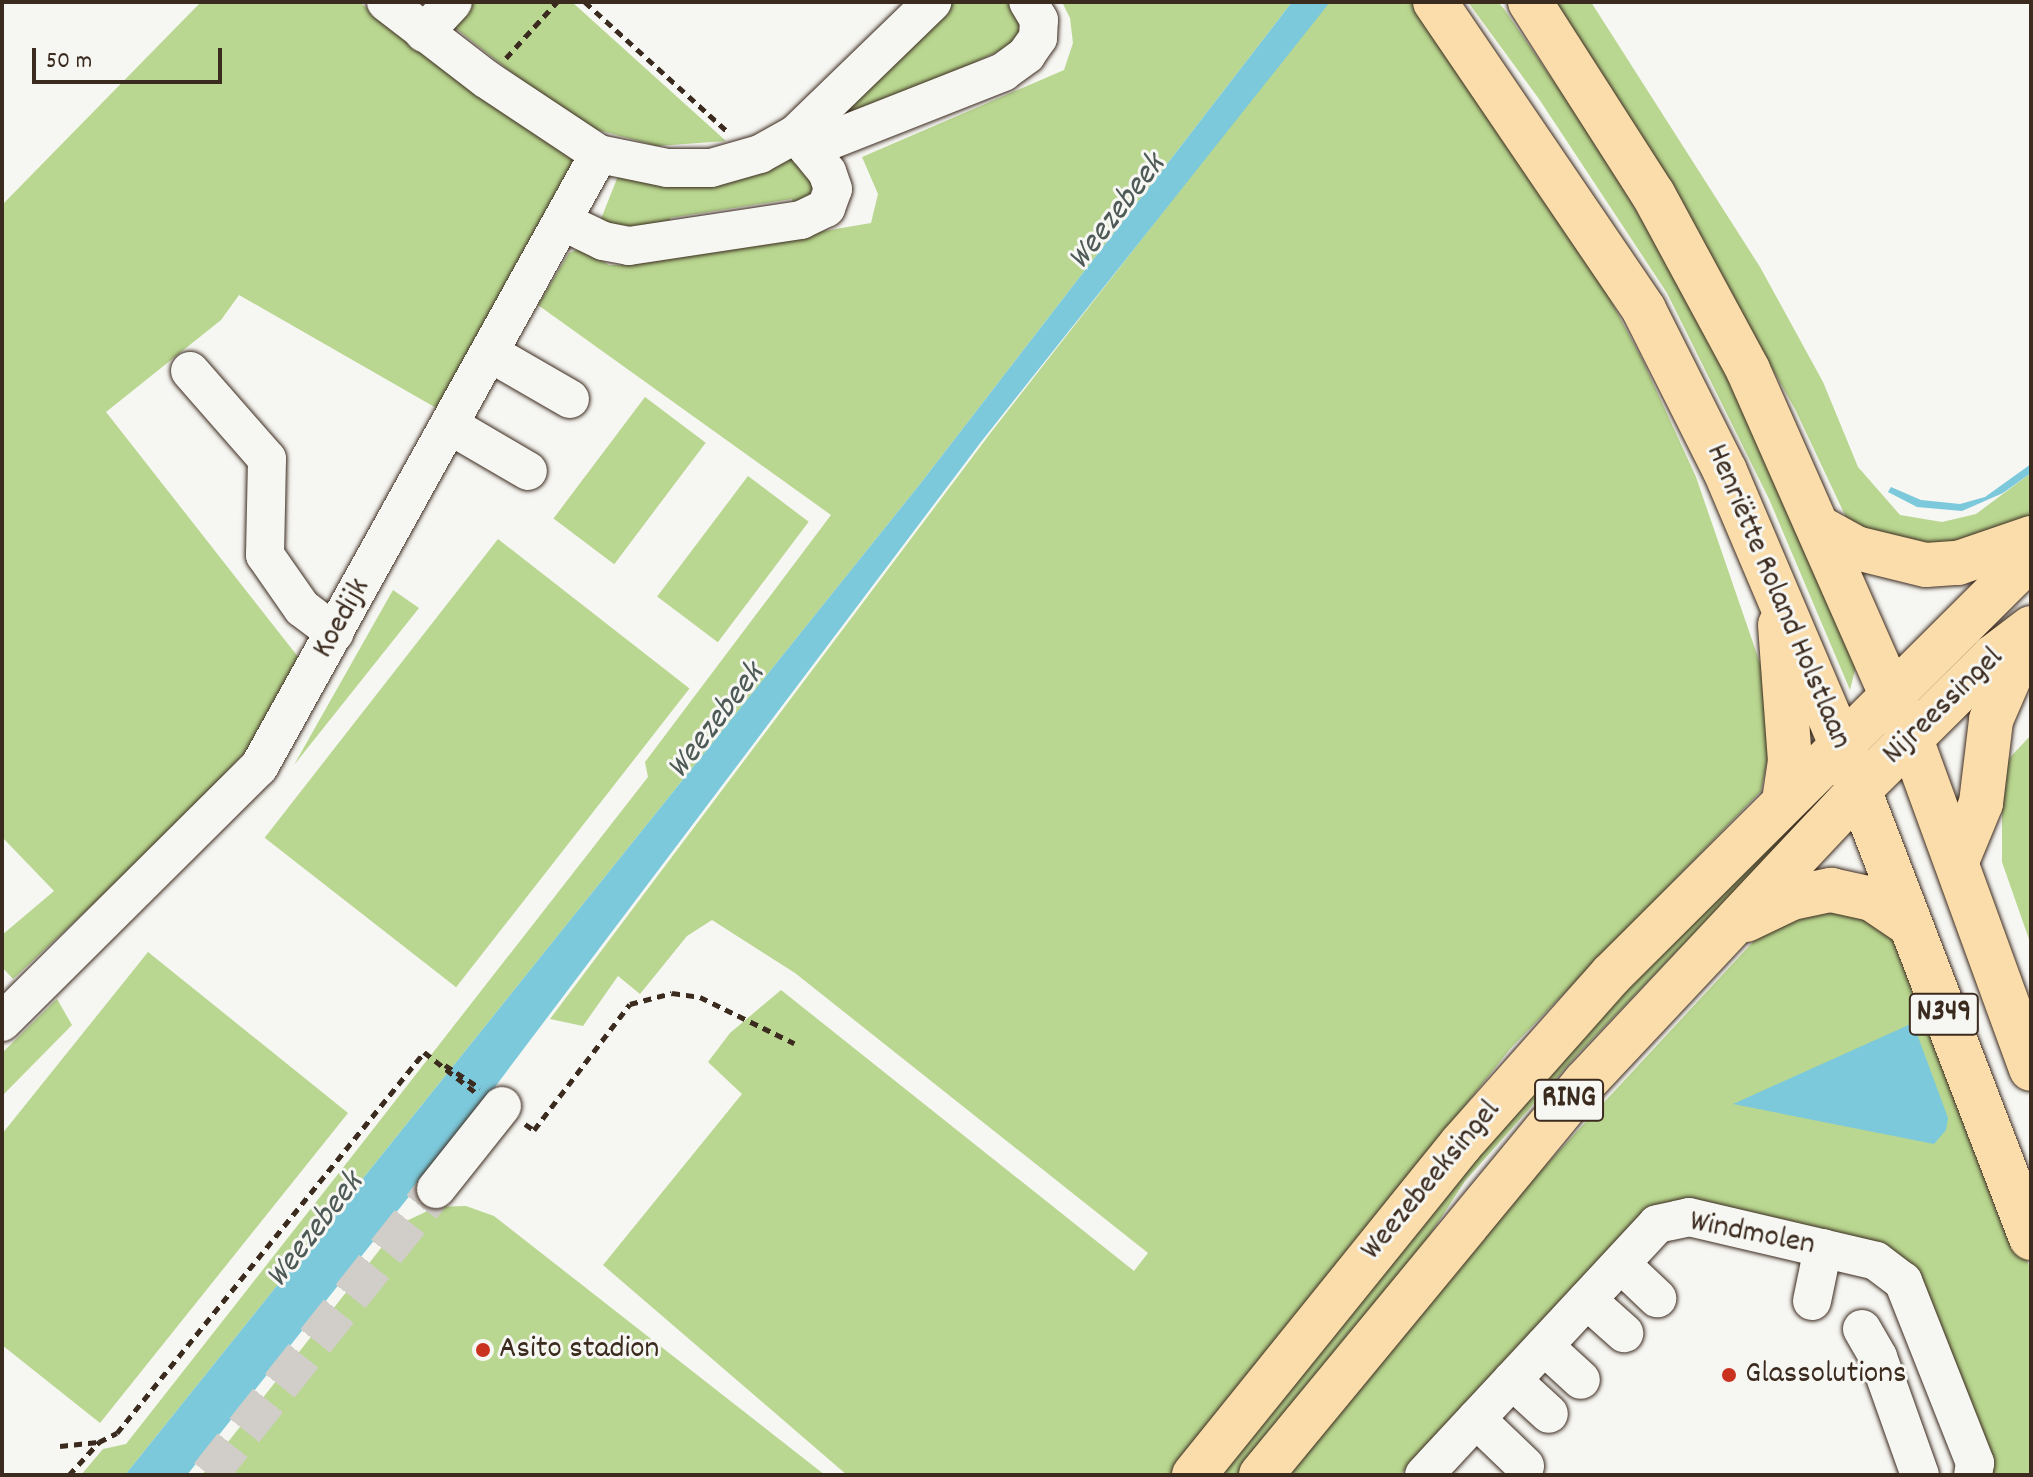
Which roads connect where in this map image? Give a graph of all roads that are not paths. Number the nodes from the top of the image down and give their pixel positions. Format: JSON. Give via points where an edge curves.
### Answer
{"nodes":[{"id":1,"x":386,"y":2,"type":"edge"},
{"id":2,"x":453,"y":2,"type":"edge"},
{"id":3,"x":932,"y":2,"type":"edge"},
{"id":4,"x":1028,"y":2,"type":"edge"},
{"id":5,"x":1435,"y":2,"type":"edge"},
{"id":6,"x":1530,"y":2,"type":"edge"},
{"id":7,"x":424,"y":33,"type":"junction"},
{"id":8,"x":802,"y":142,"type":"junction"},
{"id":9,"x":599,"y":154,"type":"junction"},
{"id":10,"x":566,"y":223,"type":"junction"},
{"id":11,"x":492,"y":354,"type":"junction"},
{"id":12,"x":190,"y":371,"type":"dead end"},
{"id":13,"x":570,"y":399,"type":"dead end"},
{"id":14,"x":451,"y":426,"type":"junction"},
{"id":15,"x":528,"y":471,"type":"dead end"},
{"id":16,"x":1818,"y":527,"type":"junction"},
{"id":17,"x":2031,"y":538,"type":"edge"},
{"id":18,"x":2031,"y":557,"type":"edge"},
{"id":19,"x":1779,"y":595,"type":"junction"},
{"id":20,"x":2031,"y":628,"type":"edge"},
{"id":21,"x":335,"y":633,"type":"junction"},
{"id":22,"x":1892,"y":699,"type":"junction"},
{"id":23,"x":1911,"y":739,"type":"junction"},
{"id":24,"x":1842,"y":746,"type":"junction"},
{"id":25,"x":1859,"y":790,"type":"junction"},
{"id":26,"x":1784,"y":801,"type":"junction"},
{"id":27,"x":1957,"y":861,"type":"junction"},
{"id":28,"x":1909,"y":924,"type":"junction"},
{"id":29,"x":1726,"y":930,"type":"junction"},
{"id":30,"x":2,"y":1022,"type":"edge"},
{"id":31,"x":2031,"y":1069,"type":"edge"},
{"id":32,"x":491,"y":1100,"type":"road end"},
{"id":33,"x":436,"y":1189,"type":"tunnel mouth"},
{"id":34,"x":2031,"y":1238,"type":"edge"},
{"id":35,"x":1823,"y":1248,"type":"junction"},
{"id":36,"x":1621,"y":1264,"type":"junction"},
{"id":37,"x":1657,"y":1298,"type":"dead end"},
{"id":38,"x":1587,"y":1300,"type":"junction"},
{"id":39,"x":1812,"y":1301,"type":"dead end"},
{"id":40,"x":1862,"y":1329,"type":"dead end"},
{"id":41,"x":1624,"y":1333,"type":"dead end"},
{"id":42,"x":1544,"y":1346,"type":"junction"},
{"id":43,"x":1512,"y":1380,"type":"junction"},
{"id":44,"x":1581,"y":1380,"type":"dead end"},
{"id":45,"x":1549,"y":1414,"type":"dead end"},
{"id":46,"x":1476,"y":1419,"type":"junction"},
{"id":47,"x":1525,"y":1466,"type":"dead end"},
{"id":48,"x":1441,"y":1469,"type":"edge"},
{"id":49,"x":1194,"y":1475,"type":"edge"},
{"id":50,"x":1261,"y":1475,"type":"edge"},
{"id":51,"x":1920,"y":1475,"type":"edge"},
{"id":52,"x":1973,"y":1475,"type":"edge"}],
"edges":[{"from":1,"to":7,"type":"street"},
{"from":2,"to":7,"type":"street"},
{"from":3,"to":8,"type":"street"},
{"from":4,"to":8,"type":"street","via":[[1039,20],[1038,38],[1003,72]]},
{"from":5,"to":19,"type":"main road","name":"Henriëtte Roland Holstlaan","via":[[1644,310],[1725,471]]},
{"from":6,"to":16,"type":"main road","name":"Henriëtte Roland Holstlaan","via":[[1653,194],[1691,274],[1748,370]]},
{"from":7,"to":9,"type":"street"},
{"from":8,"to":9,"type":"street","via":[[711,168],[667,168]]},
{"from":8,"to":10,"type":"street","via":[[833,189],[826,208],[801,220],[629,246],[603,241]]},
{"from":9,"to":10,"type":"street","name":"Koedijk"},
{"from":10,"to":11,"type":"street","name":"Koedijk"},
{"from":11,"to":13,"type":"street"},
{"from":11,"to":14,"type":"street","name":"Koedijk"},
{"from":12,"to":21,"type":"street","via":[[267,459],[265,555],[302,608]]},
{"from":14,"to":15,"type":"street"},
{"from":14,"to":21,"type":"street","name":"Koedijk"},
{"from":16,"to":17,"type":"main road","via":[[1856,548],[1926,565],[1958,563]]},
{"from":16,"to":22,"type":"main road","name":"Henriëtte Roland Holstlaan"},
{"from":18,"to":22,"type":"main road","name":"Nijreessingel"},
{"from":19,"to":24,"type":"main road","name":"Henriëtte Roland Holstlaan"},
{"from":19,"to":26,"type":"main road","via":[[1790,761]]},
{"from":20,"to":23,"type":"main road","name":"Nijreessingel","via":[[1993,657]]},
{"from":20,"to":27,"type":"main road","via":[[1991,720],[1981,803]]},
{"from":21,"to":30,"type":"street","name":"Koedijk","via":[[259,767],[57,990]]},
{"from":22,"to":23,"type":"main road","name":"Henriëtte Roland Holstlaan"},
{"from":22,"to":24,"type":"main road","name":"Weezebeeksingel"},
{"from":23,"to":25,"type":"main road","name":"Nijreessingel","number":"RING"},
{"from":23,"to":27,"type":"main road","name":"Henriëtte Roland Holstlaan","number":"N349"},
{"from":24,"to":25,"type":"main road","name":"Henriëtte Roland Holstlaan","number":"N349"},
{"from":24,"to":26,"type":"main road","name":"Weezebeeksingel","number":"RING"},
{"from":25,"to":28,"type":"main road","name":"Henriëtte Roland Holstlaan","number":"N349"},
{"from":25,"to":29,"type":"main road","name":"Weezebeeksingel","number":"RING"},
{"from":26,"to":49,"type":"main road","name":"Weezebeeksingel","number":"RING","via":[[1620,965],[1461,1144]]},
{"from":27,"to":31,"type":"main road","name":"Henriëtte Roland Holstlaan","number":"N349"},
{"from":28,"to":29,"type":"main road","via":[[1872,899],[1831,890],[1792,898]]},
{"from":28,"to":34,"type":"main road","name":"Henriëtte Roland Holstlaan","number":"N349"},
{"from":29,"to":50,"type":"main road","name":"Weezebeeksingel","number":"RING","via":[[1515,1161]]},
{"from":32,"to":33,"type":"street"},
{"from":35,"to":36,"type":"street","name":"Windmolen","via":[[1689,1217],[1657,1224]]},
{"from":35,"to":39,"type":"street"},
{"from":35,"to":52,"type":"street","name":"Windmolen","via":[[1876,1261],[1903,1281],[1975,1463]]},
{"from":36,"to":37,"type":"street"},
{"from":36,"to":38,"type":"street","name":"Windmolen"},
{"from":38,"to":41,"type":"street"},
{"from":38,"to":42,"type":"street","name":"Windmolen"},
{"from":40,"to":51,"type":"street","via":[[1878,1357]]},
{"from":42,"to":43,"type":"street","name":"Windmolen"},
{"from":42,"to":44,"type":"street"},
{"from":43,"to":45,"type":"street"},
{"from":43,"to":46,"type":"street","name":"Windmolen"},
{"from":46,"to":47,"type":"street"},
{"from":46,"to":48,"type":"street","name":"Windmolen"}]}
